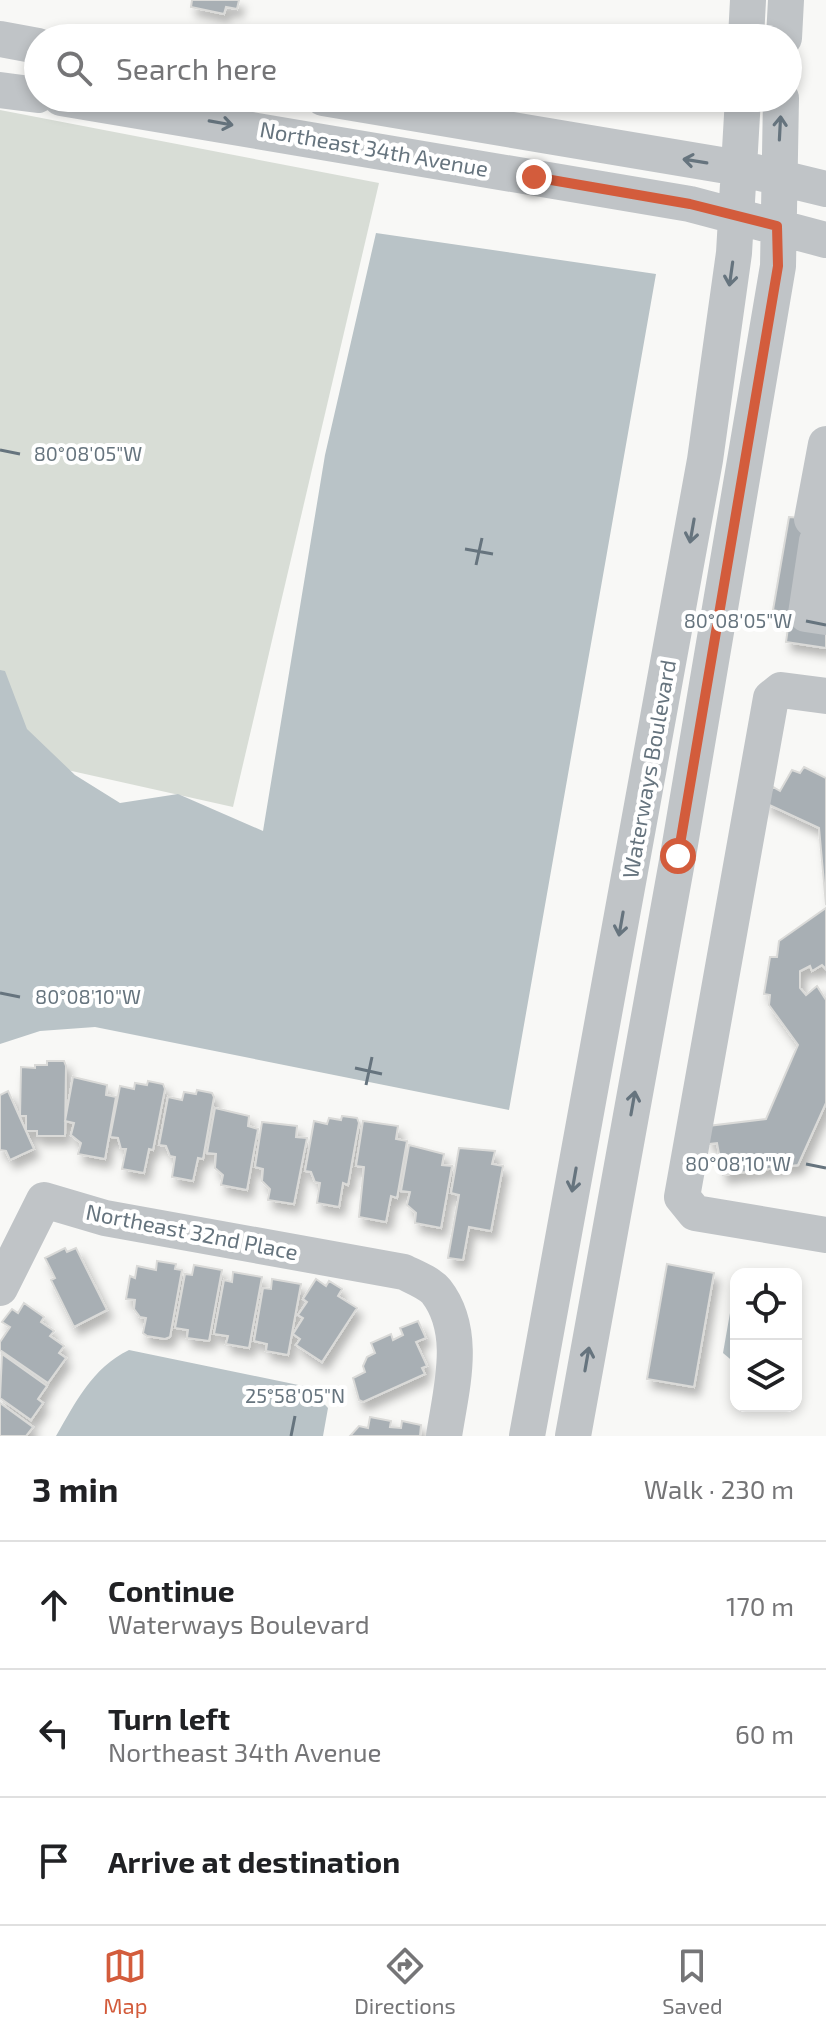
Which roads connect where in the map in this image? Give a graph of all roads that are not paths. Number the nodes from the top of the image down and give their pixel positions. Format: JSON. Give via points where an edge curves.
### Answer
{"nodes":[{"id":1,"x":748,"y":0,"type":"edge"},
{"id":2,"x":786,"y":0,"type":"edge"},
{"id":3,"x":747,"y":24,"type":"edge"},
{"id":4,"x":785,"y":24,"type":"edge"},
{"id":5,"x":0,"y":39,"type":"edge"},
{"id":6,"x":24,"y":43,"type":"edge"},
{"id":7,"x":0,"y":90,"type":"edge"},
{"id":8,"x":24,"y":93,"type":"edge"},
{"id":9,"x":145,"y":112,"type":"edge"},
{"id":10,"x":406,"y":112,"type":"edge"},
{"id":11,"x":742,"y":112,"type":"edge"},
{"id":12,"x":780,"y":112,"type":"edge"},
{"id":13,"x":739,"y":168,"type":"junction"},
{"id":14,"x":777,"y":176,"type":"junction"},
{"id":15,"x":826,"y":189,"type":"edge"},
{"id":16,"x":737,"y":215,"type":"junction"},
{"id":17,"x":777,"y":226,"type":"junction"},
{"id":18,"x":826,"y":240,"type":"edge"},
{"id":19,"x":826,"y":444,"type":"edge"},
{"id":20,"x":819,"y":531,"type":"edge"},
{"id":21,"x":826,"y":617,"type":"edge"},
{"id":22,"x":826,"y":696,"type":"edge"},
{"id":23,"x":826,"y":1235,"type":"edge"},
{"id":24,"x":0,"y":1288,"type":"edge"},
{"id":25,"x":444,"y":1436,"type":"edge"},
{"id":26,"x":527,"y":1436,"type":"edge"},
{"id":27,"x":573,"y":1436,"type":"edge"}],
"edges":[{"from":1,"to":3,"type":"street"},
{"from":2,"to":4,"type":"street"},
{"from":5,"to":6,"type":"street"},
{"from":7,"to":8,"type":"street"},
{"from":9,"to":16,"type":"street","name":"Northeast 34th Avenue","one_way":true},
{"from":13,"to":10,"type":"street","name":"Northeast 34th Avenue","one_way":true},
{"from":11,"to":13,"type":"street","name":"Waterways Boulevard"},
{"from":14,"to":12,"type":"street","name":"Waterways Boulevard","one_way":true},
{"from":13,"to":14,"type":"street","name":"Northeast 34th Avenue"},
{"from":13,"to":16,"type":"street","name":"Waterways Boulevard"},
{"from":14,"to":15,"type":"street","name":"Northeast 34th Avenue"},
{"from":14,"to":17,"type":"street","name":"Waterways Boulevard"},
{"from":16,"to":17,"type":"street","name":"Northeast 34th Avenue"},
{"from":16,"to":26,"type":"street","name":"Waterways Boulevard","one_way":true,"via":[[705,460]]},
{"from":17,"to":18,"type":"street","name":"Northeast 34th Avenue"},
{"from":27,"to":17,"type":"street","name":"Waterways Boulevard","one_way":true,"via":[[778,266]]},
{"from":19,"to":20,"type":"street"},
{"from":20,"to":21,"type":"street","via":[[806,614]]},
{"from":22,"to":23,"type":"street","via":[[781,690],[771,698],[682,1197],[695,1213]]},
{"from":24,"to":25,"type":"street","name":"Northeast 32nd Place","via":[[44,1200],[105,1218],[404,1272],[434,1289],[451,1318],[455,1360]]}]}
